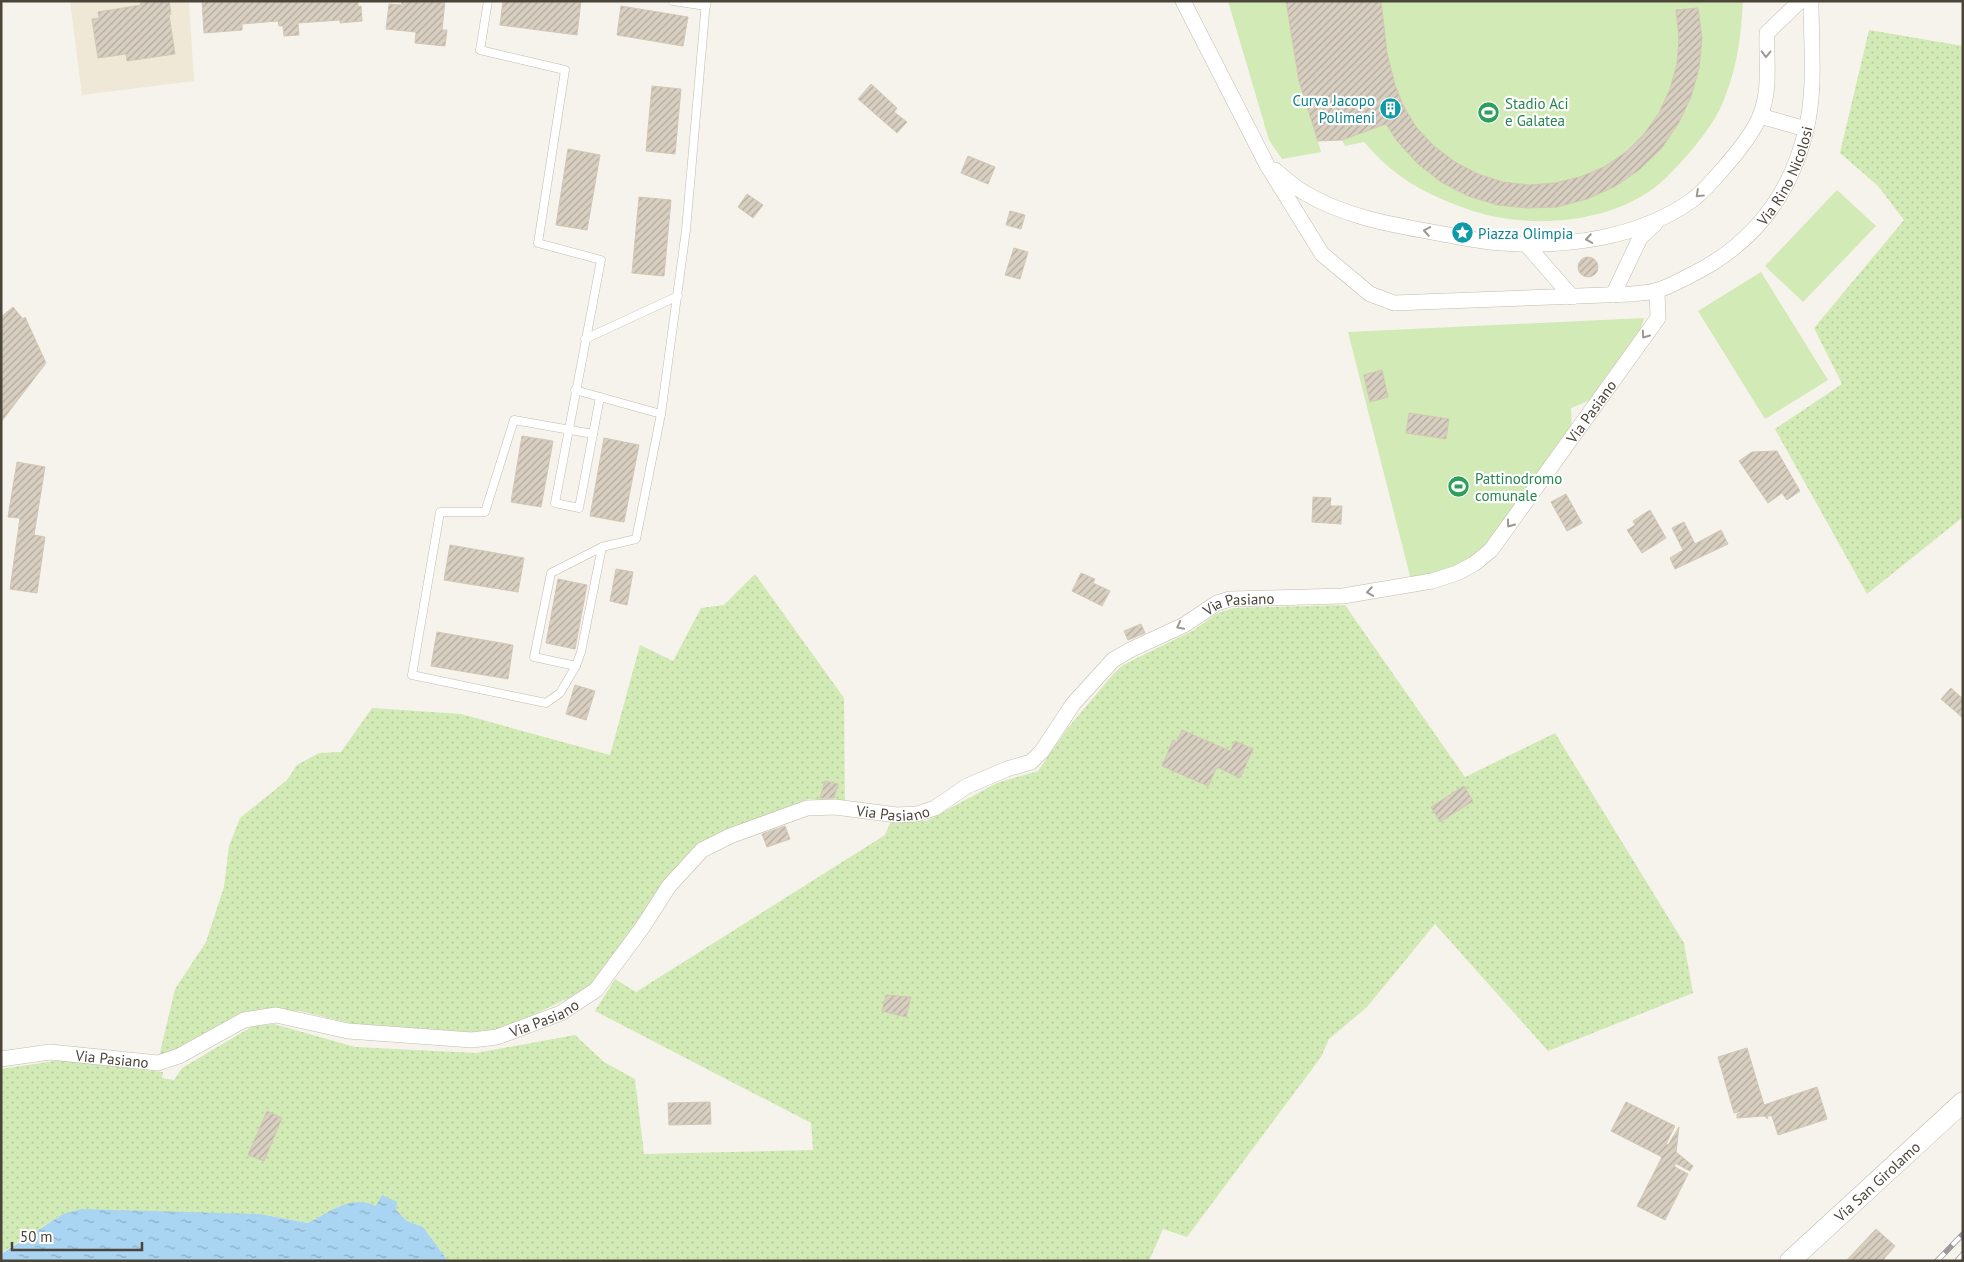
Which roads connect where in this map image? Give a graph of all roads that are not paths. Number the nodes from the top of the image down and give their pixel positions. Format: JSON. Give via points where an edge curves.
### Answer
{"nodes":[{"id":1,"x":488,"y":1,"type":"edge"},
{"id":2,"x":673,"y":1,"type":"edge"},
{"id":3,"x":1183,"y":1,"type":"edge"},
{"id":4,"x":1800,"y":1,"type":"edge"},
{"id":5,"x":1811,"y":1,"type":"edge"},
{"id":6,"x":706,"y":4,"type":"edge"},
{"id":7,"x":1760,"y":116,"type":"junction"},
{"id":8,"x":1806,"y":129,"type":"junction"},
{"id":9,"x":1267,"y":165,"type":"junction"},
{"id":10,"x":1664,"y":217,"type":"junction"},
{"id":11,"x":1525,"y":244,"type":"junction"},
{"id":12,"x":1657,"y":291,"type":"junction"},
{"id":13,"x":1613,"y":295,"type":"junction"},
{"id":14,"x":678,"y":296,"type":"junction"},
{"id":15,"x":1572,"y":297,"type":"junction"},
{"id":16,"x":585,"y":339,"type":"junction"},
{"id":17,"x":575,"y":390,"type":"junction"},
{"id":18,"x":600,"y":397,"type":"junction"},
{"id":19,"x":661,"y":414,"type":"junction"},
{"id":20,"x":568,"y":429,"type":"junction"},
{"id":21,"x":593,"y":434,"type":"junction"},
{"id":22,"x":602,"y":546,"type":"junction"},
{"id":23,"x":576,"y":666,"type":"junction"},
{"id":24,"x":1,"y":1059,"type":"edge"},
{"id":25,"x":1963,"y":1102,"type":"edge"},
{"id":26,"x":1790,"y":1261,"type":"edge"}],
"edges":[{"from":1,"to":16,"type":"lane","via":[[480,50],[565,70],[538,242],[601,260]]},
{"from":2,"to":6,"type":"lane"},
{"from":3,"to":9,"type":"street"},
{"from":4,"to":7,"type":"street","one_way":true,"via":[[1767,34],[1768,82]]},
{"from":5,"to":8,"type":"street","name":"Via Rino Nicolosi","via":[[1811,90]]},
{"from":6,"to":14,"type":"lane"},
{"from":7,"to":8,"type":"street"},
{"from":7,"to":10,"type":"street","one_way":true,"via":[[1739,150],[1716,178],[1692,200]]},
{"from":8,"to":12,"type":"street","name":"Via Rino Nicolosi","via":[[1797,162],[1781,196],[1759,226],[1708,267]]},
{"from":11,"to":9,"type":"street","one_way":true,"via":[[1384,224],[1336,208],[1305,193]]},
{"from":9,"to":15,"type":"street","via":[[1322,254],[1370,294],[1394,304]]},
{"from":10,"to":11,"type":"street","one_way":true,"via":[[1593,239]]},
{"from":10,"to":13,"type":"street","via":[[1640,238]]},
{"from":11,"to":15,"type":"street"},
{"from":12,"to":13,"type":"street"},
{"from":12,"to":24,"type":"street","name":"Via Pasiano","one_way":true,"via":[[1658,318],[1491,550],[1474,564],[1432,581],[1343,596],[1230,599],[1217,603],[1114,660],[1073,704],[1031,762],[967,786],[935,808],[917,814],[807,808],[702,850],[669,886],[596,990],[561,1013],[497,1037],[472,1040],[348,1031],[276,1015],[244,1020],[179,1056],[158,1063],[50,1052]]},
{"from":13,"to":15,"type":"street"},
{"from":14,"to":16,"type":"lane"},
{"from":14,"to":19,"type":"lane"},
{"from":16,"to":17,"type":"lane"},
{"from":17,"to":18,"type":"lane"},
{"from":17,"to":20,"type":"lane"},
{"from":18,"to":19,"type":"lane"},
{"from":18,"to":21,"type":"lane"},
{"from":19,"to":22,"type":"lane","via":[[636,539]]},
{"from":20,"to":21,"type":"lane"},
{"from":20,"to":21,"type":"lane","via":[[554,503],[579,508]]},
{"from":20,"to":23,"type":"lane","via":[[514,420],[485,512],[440,512],[412,675],[546,703],[560,693]]},
{"from":22,"to":23,"type":"lane"},
{"from":22,"to":23,"type":"lane","via":[[551,573],[534,657]]},
{"from":25,"to":26,"type":"street","name":"Via San Girolamo"}]}
